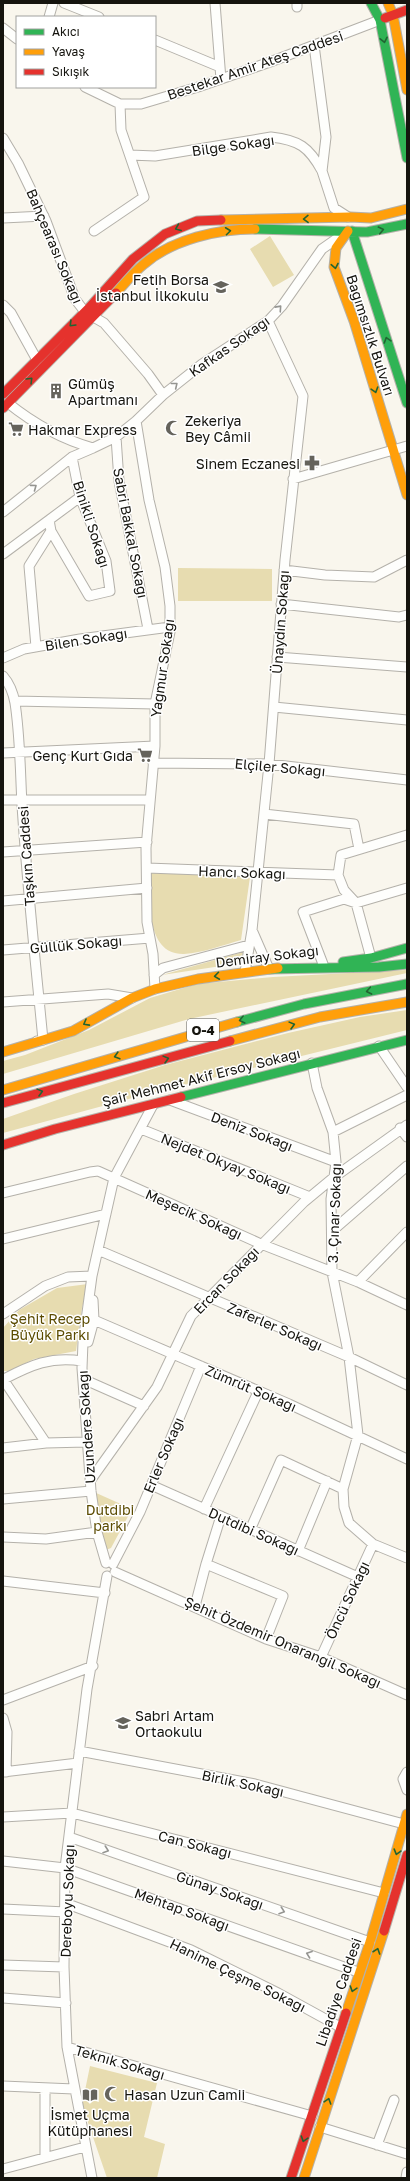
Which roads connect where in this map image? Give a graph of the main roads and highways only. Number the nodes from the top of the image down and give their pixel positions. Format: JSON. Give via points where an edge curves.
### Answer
{"nodes":[{"id":1,"x":371,"y":3,"type":"edge"},
{"id":2,"x":388,"y":3,"type":"edge"},
{"id":3,"x":407,"y":10,"type":"edge"},
{"id":4,"x":393,"y":15,"type":"junction"},
{"id":5,"x":380,"y":20,"type":"junction"},
{"id":6,"x":407,"y":90,"type":"edge"},
{"id":7,"x":407,"y":158,"type":"edge"},
{"id":8,"x":407,"y":209,"type":"edge"},
{"id":9,"x":349,"y":218,"type":"junction"},
{"id":10,"x":407,"y":224,"type":"edge"},
{"id":11,"x":349,"y":231,"type":"junction"},
{"id":12,"x":403,"y":377,"type":"edge"},
{"id":13,"x":3,"y":394,"type":"edge"},
{"id":14,"x":407,"y":404,"type":"edge"},
{"id":15,"x":5,"y":406,"type":"edge"},
{"id":16,"x":407,"y":495,"type":"edge"},
{"id":17,"x":407,"y":948,"type":"edge"},
{"id":18,"x":407,"y":964,"type":"edge"},
{"id":19,"x":269,"y":969,"type":"junction"},
{"id":20,"x":407,"y":984,"type":"edge"},
{"id":21,"x":407,"y":1002,"type":"edge"},
{"id":22,"x":407,"y":1040,"type":"edge"},
{"id":23,"x":3,"y":1052,"type":"edge"},
{"id":24,"x":3,"y":1090,"type":"edge"},
{"id":25,"x":3,"y":1103,"type":"edge"},
{"id":26,"x":3,"y":1145,"type":"edge"},
{"id":27,"x":407,"y":1814,"type":"edge"},
{"id":28,"x":407,"y":1854,"type":"edge"},
{"id":29,"x":291,"y":2178,"type":"edge"},
{"id":30,"x":304,"y":2178,"type":"edge"}],
"edges":[{"from":1,"to":5,"type":"main road"},
{"from":2,"to":4,"type":"main road"},
{"from":3,"to":4,"type":"main road"},
{"from":4,"to":5,"type":"main road"},
{"from":4,"to":6,"type":"main road"},
{"from":5,"to":7,"type":"main road","one_way":true},
{"from":8,"to":9,"type":"main road","via":[[384,215]]},
{"from":9,"to":11,"type":"main road","via":[[342,224]]},
{"from":9,"to":11,"type":"main road","via":[[357,225]]},
{"from":9,"to":13,"type":"main road","one_way":true,"via":[[239,218],[197,221],[165,234],[133,259],[85,312]]},
{"from":11,"to":10,"type":"main road","one_way":true,"via":[[376,231]]},
{"from":12,"to":11,"type":"main road","name":"Bağımsızlık Bulvarı","one_way":true},
{"from":15,"to":11,"type":"main road","one_way":true,"via":[[146,263],[178,244],[209,233],[247,228]]},
{"from":11,"to":16,"type":"main road","name":"Bağımsızlık Bulvarı","one_way":true,"via":[[336,248],[334,267],[354,321]]},
{"from":12,"to":14,"type":"main road","name":"Bağımsızlık Bulvarı"},
{"from":17,"to":19,"type":"main road","name":"Demiray Sokağı","via":[[371,958]]},
{"from":18,"to":19,"type":"main road"},
{"from":19,"to":23,"type":"main road","name":"Demiray Sokağı","one_way":true,"via":[[198,979],[156,989],[132,998],[73,1031]]},
{"from":20,"to":24,"type":"main road","number":"O-4","one_way":true,"via":[[304,1004],[209,1029]]},
{"from":25,"to":21,"type":"main road","number":"O-4","one_way":true,"via":[[320,1017]]},
{"from":22,"to":26,"type":"main road","name":"Şair Mehmet Akif Ersoy Sokağı","via":[[169,1099]]},
{"from":27,"to":29,"type":"main road","name":"Libadiye Caddesi","one_way":true,"via":[[370,1942]]},
{"from":30,"to":28,"type":"main road","name":"Libadiye Caddesi","one_way":true}]}
